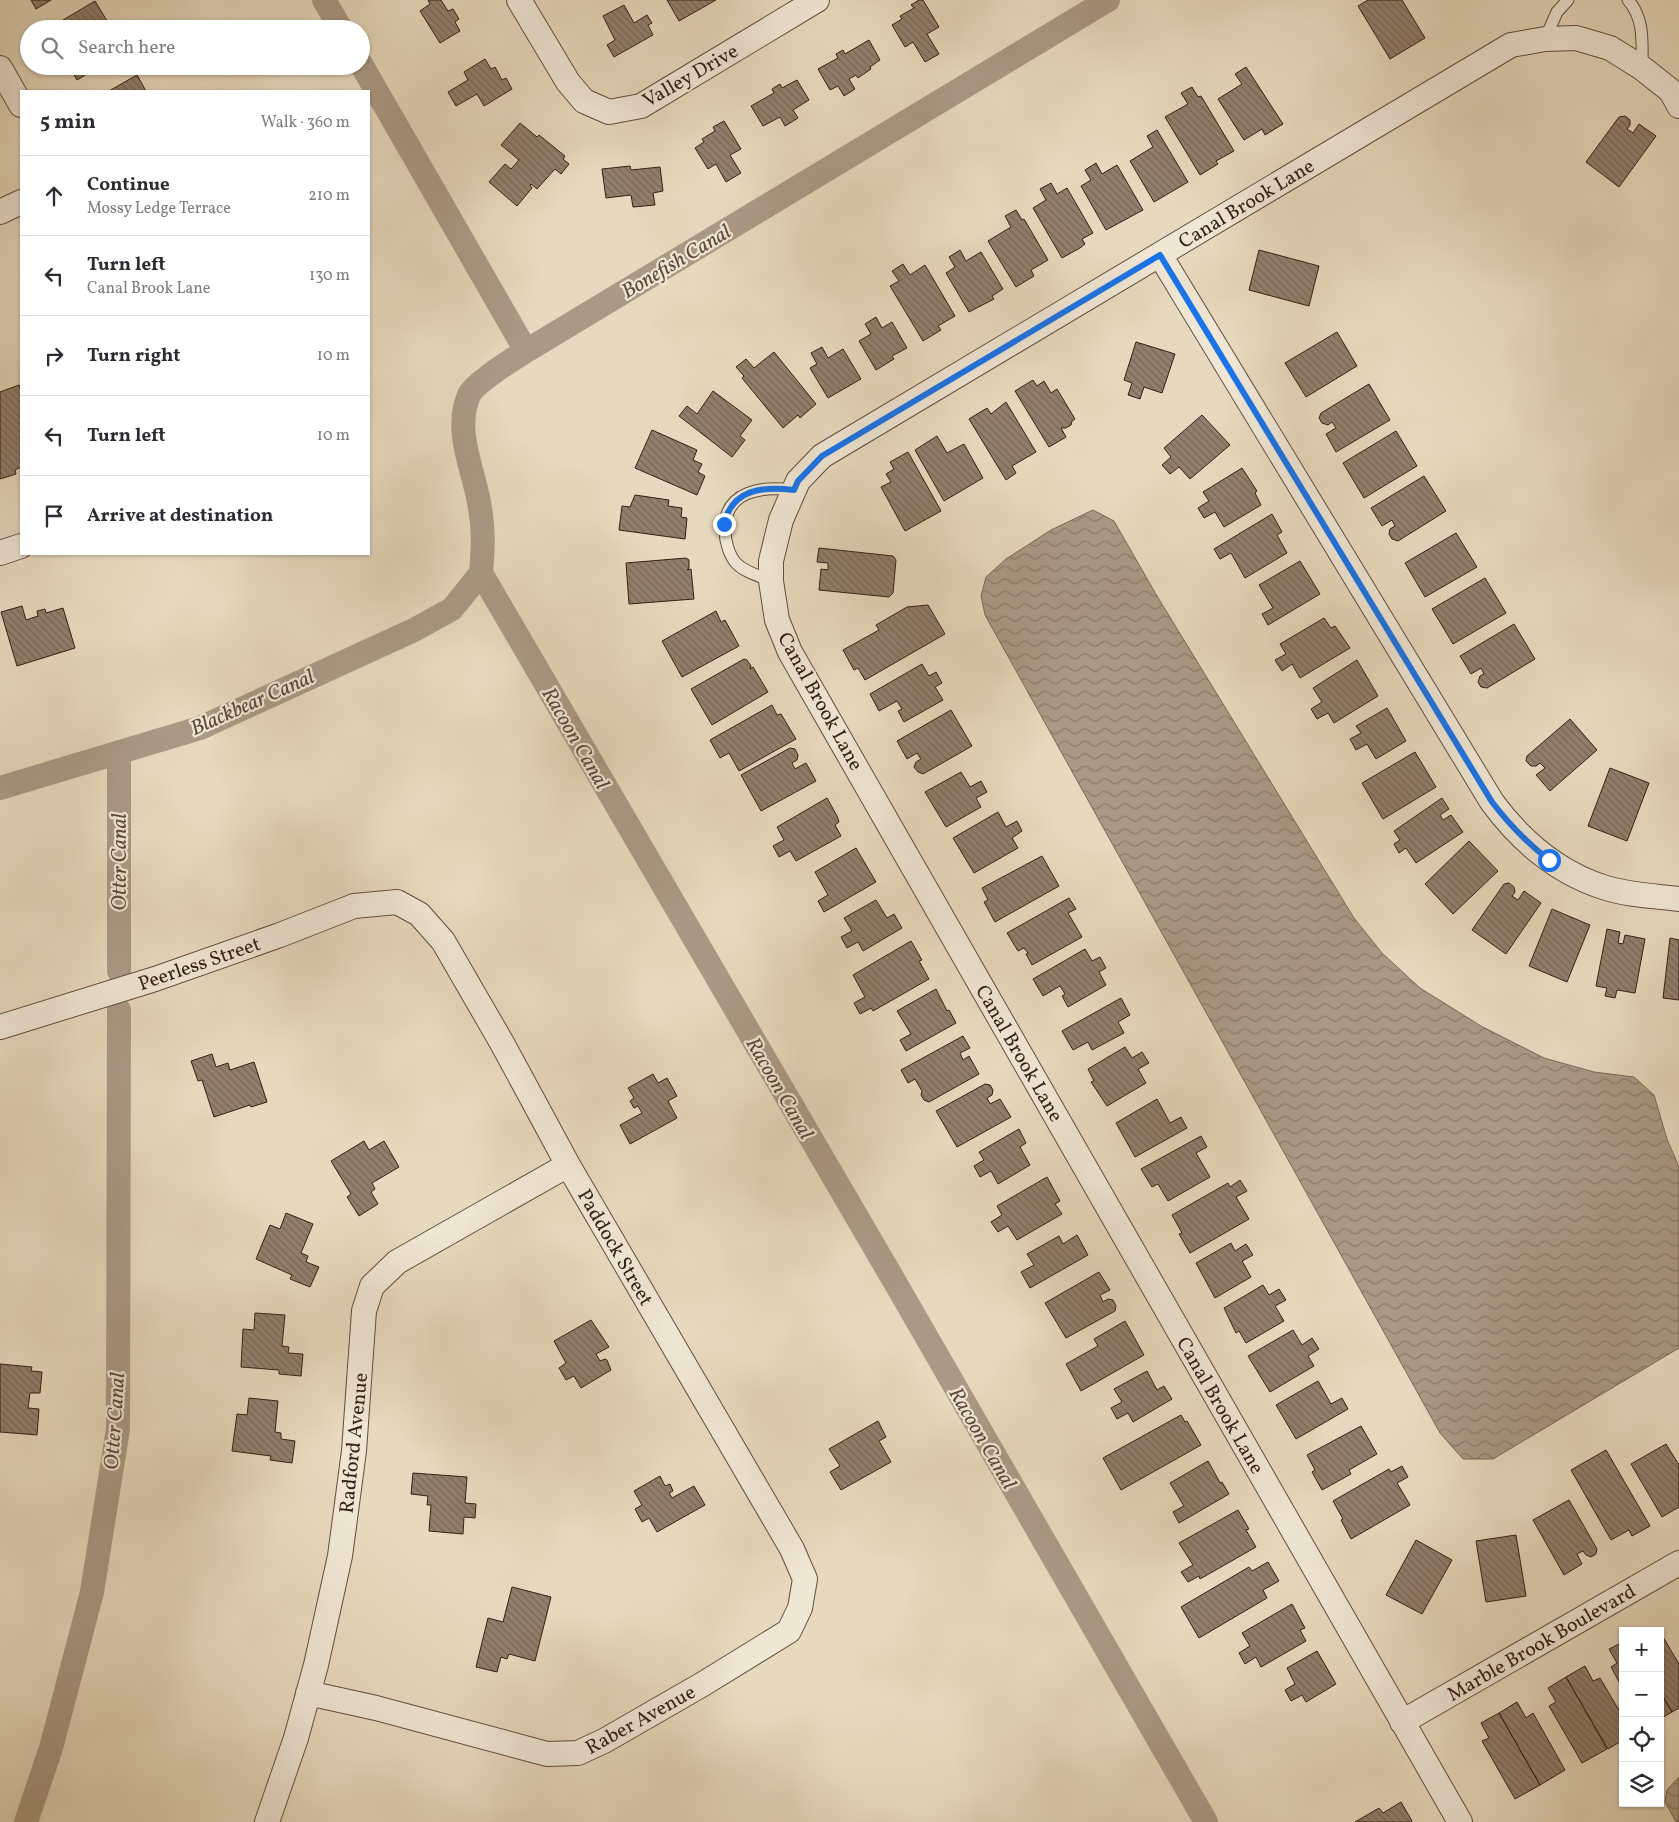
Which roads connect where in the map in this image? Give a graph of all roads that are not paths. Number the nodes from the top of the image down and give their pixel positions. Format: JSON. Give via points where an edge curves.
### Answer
{"nodes":[{"id":1,"x":519,"y":0,"type":"edge"},
{"id":2,"x":817,"y":0,"type":"edge"},
{"id":3,"x":1568,"y":0,"type":"edge"},
{"id":4,"x":1628,"y":0,"type":"edge"},
{"id":5,"x":1545,"y":39,"type":"junction"},
{"id":6,"x":0,"y":68,"type":"edge"},
{"id":7,"x":1642,"y":68,"type":"junction"},
{"id":8,"x":20,"y":103,"type":"edge"},
{"id":9,"x":1679,"y":106,"type":"edge"},
{"id":10,"x":20,"y":202,"type":"edge"},
{"id":11,"x":0,"y":212,"type":"edge"},
{"id":12,"x":1160,"y":255,"type":"junction"},
{"id":13,"x":794,"y":490,"type":"junction"},
{"id":14,"x":20,"y":546,"type":"edge"},
{"id":15,"x":0,"y":552,"type":"edge"},
{"id":16,"x":771,"y":581,"type":"junction"},
{"id":17,"x":1679,"y":899,"type":"edge"},
{"id":18,"x":397,"y":902,"type":"joint"},
{"id":19,"x":0,"y":1027,"type":"edge"},
{"id":20,"x":568,"y":1165,"type":"junction"},
{"id":21,"x":1679,"y":1563,"type":"edge"},
{"id":22,"x":800,"y":1608,"type":"joint"},
{"id":23,"x":308,"y":1693,"type":"junction"},
{"id":24,"x":1402,"y":1722,"type":"junction"},
{"id":25,"x":267,"y":1822,"type":"edge"},
{"id":26,"x":1460,"y":1822,"type":"edge"}],
"edges":[{"from":1,"to":2,"type":"street","name":"Valley Drive","via":[[568,82],[584,101],[610,112],[641,106]]},
{"from":3,"to":5,"type":"lane","via":[[1557,12]]},
{"from":4,"to":7,"type":"lane","via":[[1642,28]]},
{"from":5,"to":7,"type":"street","name":"Canal Brook Lane","via":[[1576,38],[1610,48]]},
{"from":5,"to":12,"type":"street","name":"Canal Brook Lane","via":[[1511,45]]},
{"from":6,"to":8,"type":"street"},
{"from":7,"to":9,"type":"street","name":"Canal Brook Lane","via":[[1671,91]]},
{"from":10,"to":11,"type":"street"},
{"from":12,"to":13,"type":"street","name":"Canal Brook Lane","via":[[822,456],[798,481]]},
{"from":12,"to":17,"type":"street","via":[[1508,824],[1549,860],[1602,887]]},
{"from":13,"to":16,"type":"street","name":"Canal Brook Lane","via":[[781,520],[771,561]]},
{"from":13,"to":16,"type":"lane","via":[[776,488],[748,493],[735,501],[724,524],[725,539],[736,563]]},
{"from":14,"to":15,"type":"street"},
{"from":16,"to":24,"type":"street","name":"Canal Brook Lane","via":[[777,620],[790,652]]},
{"from":18,"to":19,"type":"street","name":"Peerless Street","via":[[354,906],[155,979]]},
{"from":18,"to":20,"type":"street","name":"Paddock Street","via":[[419,914],[443,941]]},
{"from":20,"to":22,"type":"street","name":"Paddock Street","via":[[792,1549],[805,1579]]},
{"from":20,"to":23,"type":"street","name":"Radford Avenue","via":[[396,1262],[372,1286],[364,1311],[354,1451],[340,1556]]},
{"from":21,"to":24,"type":"street","name":"Marble Brook Boulevard"},
{"from":22,"to":23,"type":"street","name":"Raber Avenue","via":[[789,1631],[703,1684],[578,1753],[548,1754]]},
{"from":23,"to":25,"type":"street","name":"Radford Avenue"},
{"from":24,"to":26,"type":"street","name":"Canal Brook Lane"}]}
